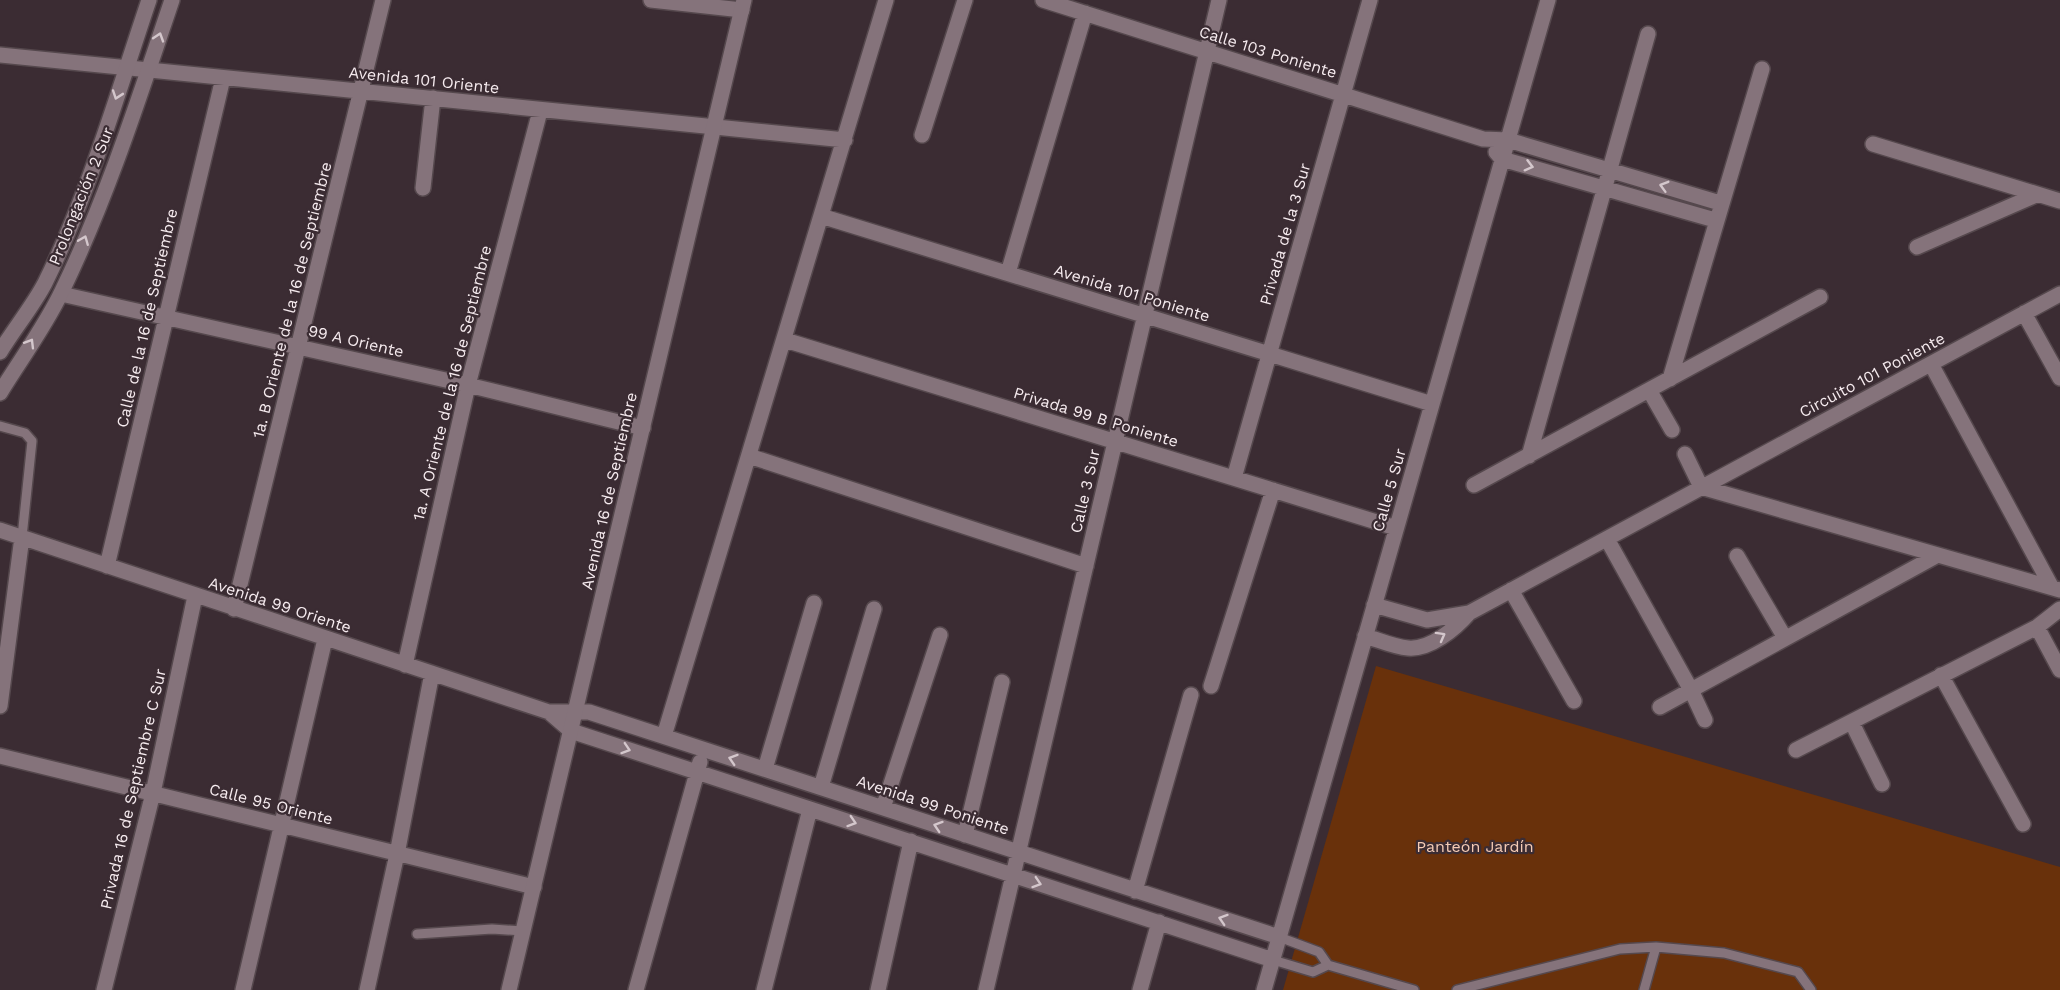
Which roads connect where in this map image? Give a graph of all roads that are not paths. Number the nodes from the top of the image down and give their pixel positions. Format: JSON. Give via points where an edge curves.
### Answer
{"nodes":[{"id":1,"x":149,"y":0,"type":"edge"},
{"id":2,"x":172,"y":0,"type":"edge"},
{"id":3,"x":383,"y":0,"type":"edge"},
{"id":4,"x":651,"y":0,"type":"edge"},
{"id":5,"x":886,"y":0,"type":"edge"},
{"id":6,"x":965,"y":0,"type":"edge"},
{"id":7,"x":1043,"y":0,"type":"edge"},
{"id":8,"x":1219,"y":0,"type":"edge"},
{"id":9,"x":1370,"y":0,"type":"edge"},
{"id":10,"x":1548,"y":0,"type":"edge"},
{"id":11,"x":743,"y":5,"type":"edge"},
{"id":12,"x":1085,"y":13,"type":"junction"},
{"id":13,"x":1648,"y":34,"type":"dead end"},
{"id":14,"x":1207,"y":52,"type":"junction"},
{"id":15,"x":0,"y":55,"type":"edge"},
{"id":16,"x":126,"y":69,"type":"junction"},
{"id":17,"x":1762,"y":69,"type":"dead end"},
{"id":18,"x":148,"y":71,"type":"junction"},
{"id":19,"x":223,"y":78,"type":"junction"},
{"id":20,"x":362,"y":91,"type":"junction"},
{"id":21,"x":1343,"y":95,"type":"junction"},
{"id":22,"x":433,"y":99,"type":"junction"},
{"id":23,"x":540,"y":111,"type":"junction"},
{"id":24,"x":716,"y":127,"type":"junction"},
{"id":25,"x":922,"y":135,"type":"dead end"},
{"id":26,"x":1483,"y":139,"type":"junction"},
{"id":27,"x":845,"y":140,"type":"junction"},
{"id":28,"x":1508,"y":140,"type":"junction"},
{"id":29,"x":1873,"y":144,"type":"dead end"},
{"id":30,"x":1502,"y":159,"type":"junction"},
{"id":31,"x":1610,"y":170,"type":"junction"},
{"id":32,"x":423,"y":188,"type":"dead end"},
{"id":33,"x":1605,"y":188,"type":"junction"},
{"id":34,"x":2036,"y":195,"type":"junction"},
{"id":35,"x":2060,"y":201,"type":"edge"},
{"id":36,"x":1720,"y":203,"type":"junction"},
{"id":37,"x":822,"y":216,"type":"junction"},
{"id":38,"x":1715,"y":220,"type":"junction"},
{"id":39,"x":1917,"y":247,"type":"dead end"},
{"id":40,"x":1008,"y":273,"type":"junction"},
{"id":41,"x":61,"y":294,"type":"junction"},
{"id":42,"x":2060,"y":294,"type":"edge"},
{"id":43,"x":1820,"y":297,"type":"dead end"},
{"id":44,"x":2024,"y":313,"type":"junction"},
{"id":45,"x":164,"y":316,"type":"junction"},
{"id":46,"x":1145,"y":316,"type":"junction"},
{"id":47,"x":784,"y":340,"type":"junction"},
{"id":48,"x":300,"y":347,"type":"junction"},
{"id":49,"x":0,"y":352,"type":"edge"},
{"id":50,"x":1269,"y":354,"type":"junction"},
{"id":51,"x":1931,"y":363,"type":"junction"},
{"id":52,"x":2060,"y":378,"type":"edge"},
{"id":53,"x":1670,"y":379,"type":"junction"},
{"id":54,"x":468,"y":385,"type":"junction"},
{"id":55,"x":1649,"y":390,"type":"junction"},
{"id":56,"x":0,"y":393,"type":"edge"},
{"id":57,"x":1432,"y":404,"type":"junction"},
{"id":58,"x":0,"y":426,"type":"edge"},
{"id":59,"x":643,"y":428,"type":"junction"},
{"id":60,"x":1672,"y":430,"type":"dead end"},
{"id":61,"x":1115,"y":441,"type":"junction"},
{"id":62,"x":1685,"y":454,"type":"dead end"},
{"id":63,"x":749,"y":456,"type":"junction"},
{"id":64,"x":1529,"y":456,"type":"junction"},
{"id":65,"x":1234,"y":478,"type":"junction"},
{"id":66,"x":1474,"y":485,"type":"dead end"},
{"id":67,"x":1701,"y":487,"type":"junction"},
{"id":68,"x":1273,"y":490,"type":"junction"},
{"id":69,"x":1396,"y":528,"type":"junction"},
{"id":70,"x":0,"y":530,"type":"edge"},
{"id":71,"x":22,"y":537,"type":"junction"},
{"id":72,"x":1607,"y":538,"type":"junction"},
{"id":73,"x":1737,"y":556,"type":"dead end"},
{"id":74,"x":1936,"y":556,"type":"junction"},
{"id":75,"x":107,"y":566,"type":"junction"},
{"id":76,"x":1086,"y":566,"type":"junction"},
{"id":77,"x":2055,"y":588,"type":"edge"},
{"id":78,"x":1511,"y":590,"type":"junction"},
{"id":79,"x":195,"y":596,"type":"junction"},
{"id":80,"x":814,"y":603,"type":"dead end"},
{"id":81,"x":1374,"y":605,"type":"junction"},
{"id":82,"x":234,"y":609,"type":"junction"},
{"id":83,"x":874,"y":609,"type":"dead end"},
{"id":84,"x":2060,"y":609,"type":"edge"},
{"id":85,"x":1469,"y":613,"type":"junction"},
{"id":86,"x":2037,"y":627,"type":"junction"},
{"id":87,"x":940,"y":635,"type":"dead end"},
{"id":88,"x":1365,"y":636,"type":"junction"},
{"id":89,"x":1785,"y":638,"type":"junction"},
{"id":90,"x":325,"y":639,"type":"junction"},
{"id":91,"x":405,"y":664,"type":"junction"},
{"id":92,"x":2060,"y":670,"type":"edge"},
{"id":93,"x":432,"y":673,"type":"junction"},
{"id":94,"x":1941,"y":675,"type":"junction"},
{"id":95,"x":1002,"y":682,"type":"dead end"},
{"id":96,"x":1211,"y":686,"type":"dead end"},
{"id":97,"x":1691,"y":690,"type":"junction"},
{"id":98,"x":1191,"y":695,"type":"dead end"},
{"id":99,"x":1574,"y":701,"type":"dead end"},
{"id":100,"x":0,"y":706,"type":"edge"},
{"id":101,"x":1660,"y":707,"type":"dead end"},
{"id":102,"x":549,"y":712,"type":"junction"},
{"id":103,"x":575,"y":712,"type":"junction"},
{"id":104,"x":1705,"y":720,"type":"dead end"},
{"id":105,"x":1852,"y":723,"type":"junction"},
{"id":106,"x":571,"y":731,"type":"junction"},
{"id":107,"x":664,"y":736,"type":"junction"},
{"id":108,"x":704,"y":749,"type":"junction"},
{"id":109,"x":1796,"y":750,"type":"dead end"},
{"id":110,"x":0,"y":756,"type":"edge"},
{"id":111,"x":765,"y":769,"type":"junction"},
{"id":112,"x":697,"y":772,"type":"junction"},
{"id":113,"x":1882,"y":784,"type":"dead end"},
{"id":114,"x":821,"y":788,"type":"junction"},
{"id":115,"x":153,"y":793,"type":"junction"},
{"id":116,"x":884,"y":808,"type":"junction"},
{"id":117,"x":810,"y":809,"type":"junction"},
{"id":118,"x":2023,"y":824,"type":"dead end"},
{"id":119,"x":280,"y":825,"type":"junction"},
{"id":120,"x":965,"y":835,"type":"junction"},
{"id":121,"x":911,"y":842,"type":"junction"},
{"id":122,"x":1018,"y":852,"type":"junction"},
{"id":123,"x":397,"y":854,"type":"junction"},
{"id":124,"x":1013,"y":875,"type":"junction"},
{"id":125,"x":534,"y":886,"type":"junction"},
{"id":126,"x":1135,"y":891,"type":"junction"},
{"id":127,"x":1159,"y":922,"type":"junction"},
{"id":128,"x":523,"y":930,"type":"junction"},
{"id":129,"x":417,"y":934,"type":"dead end"},
{"id":130,"x":1279,"y":937,"type":"junction"},
{"id":131,"x":1656,"y":947,"type":"junction"},
{"id":132,"x":1273,"y":960,"type":"junction"},
{"id":133,"x":1328,"y":965,"type":"junction"},
{"id":134,"x":104,"y":990,"type":"edge"},
{"id":135,"x":243,"y":990,"type":"edge"},
{"id":136,"x":367,"y":990,"type":"edge"},
{"id":137,"x":509,"y":990,"type":"edge"},
{"id":138,"x":636,"y":990,"type":"edge"},
{"id":139,"x":764,"y":990,"type":"edge"},
{"id":140,"x":878,"y":990,"type":"edge"},
{"id":141,"x":986,"y":990,"type":"edge"},
{"id":142,"x":1140,"y":990,"type":"edge"},
{"id":143,"x":1264,"y":990,"type":"edge"},
{"id":144,"x":1414,"y":990,"type":"edge"},
{"id":145,"x":1457,"y":990,"type":"edge"},
{"id":146,"x":1644,"y":990,"type":"edge"},
{"id":147,"x":1811,"y":990,"type":"edge"}],
"edges":[{"from":1,"to":16,"type":"street","name":"Prolongación 2 Sur"},
{"from":18,"to":2,"type":"street","name":"Prolongación 2 Sur","one_way":true},
{"from":3,"to":20,"type":"street","name":"1a. B Oriente de la 16 de Septiembre"},
{"from":4,"to":11,"type":"street"},
{"from":5,"to":27,"type":"street"},
{"from":6,"to":25,"type":"street"},
{"from":7,"to":12,"type":"street","name":"Calle 103 Poniente"},
{"from":8,"to":14,"type":"street","name":"Calle 3 Sur"},
{"from":9,"to":21,"type":"street","name":"Privada de la 3 Sur"},
{"from":10,"to":28,"type":"street","name":"Calle 5 Sur"},
{"from":11,"to":24,"type":"street","name":"Avenida 16 de Septiembre"},
{"from":12,"to":14,"type":"street","name":"Calle 103 Poniente"},
{"from":12,"to":40,"type":"street"},
{"from":13,"to":31,"type":"street"},
{"from":14,"to":21,"type":"street","name":"Calle 103 Poniente"},
{"from":14,"to":46,"type":"street","name":"Calle 3 Sur"},
{"from":15,"to":16,"type":"street","name":"Avenida 101 Oriente"},
{"from":16,"to":18,"type":"street","name":"Avenida 101 Oriente"},
{"from":16,"to":49,"type":"street","name":"Prolongación 2 Sur","one_way":true,"via":[[44,285]]},
{"from":17,"to":36,"type":"street"},
{"from":18,"to":19,"type":"street","name":"Avenida 101 Oriente"},
{"from":41,"to":18,"type":"street","name":"Prolongación 2 Sur","one_way":true},
{"from":19,"to":20,"type":"street","name":"Avenida 101 Oriente"},
{"from":19,"to":45,"type":"street","name":"Calle de la 16 de Septiembre"},
{"from":20,"to":22,"type":"street","name":"Avenida 101 Oriente"},
{"from":20,"to":48,"type":"street","name":"1a. B Oriente de la 16 de Septiembre"},
{"from":21,"to":26,"type":"street","name":"Calle 103 Poniente"},
{"from":21,"to":50,"type":"street","name":"Privada de la 3 Sur"},
{"from":22,"to":23,"type":"street","name":"Avenida 101 Oriente"},
{"from":22,"to":32,"type":"street"},
{"from":23,"to":24,"type":"street","name":"Avenida 101 Oriente"},
{"from":23,"to":54,"type":"street","name":"1a. A Oriente de la 16 de Septiembre"},
{"from":24,"to":27,"type":"street","name":"Avenida 101 Oriente"},
{"from":24,"to":59,"type":"street","name":"Avenida 16 de Septiembre"},
{"from":26,"to":28,"type":"street","name":"Calle 103 Poniente"},
{"from":26,"to":30,"type":"street","name":"Calle 103 Poniente"},
{"from":27,"to":37,"type":"street"},
{"from":28,"to":30,"type":"street","name":"Calle 5 Sur"},
{"from":28,"to":31,"type":"street","name":"Calle 103 Poniente"},
{"from":29,"to":34,"type":"street"},
{"from":30,"to":33,"type":"street","one_way":true},
{"from":30,"to":57,"type":"street","name":"Calle 5 Sur"},
{"from":31,"to":33,"type":"street"},
{"from":36,"to":31,"type":"street","name":"Calle 103 Poniente","one_way":true},
{"from":33,"to":38,"type":"street"},
{"from":33,"to":64,"type":"street"},
{"from":34,"to":35,"type":"street"},
{"from":34,"to":39,"type":"street"},
{"from":36,"to":38,"type":"street"},
{"from":37,"to":40,"type":"street","name":"Avenida 101 Poniente"},
{"from":37,"to":47,"type":"street"},
{"from":38,"to":53,"type":"street"},
{"from":40,"to":46,"type":"street","name":"Avenida 101 Poniente"},
{"from":41,"to":45,"type":"street","name":"99 A Oriente"},
{"from":56,"to":41,"type":"street","name":"Prolongación 2 Sur","one_way":true},
{"from":42,"to":44,"type":"street","name":"Circuito 101 Poniente"},
{"from":43,"to":53,"type":"street"},
{"from":44,"to":51,"type":"street","name":"Circuito 101 Poniente"},
{"from":44,"to":52,"type":"street"},
{"from":45,"to":48,"type":"street","name":"99 A Oriente"},
{"from":45,"to":75,"type":"street","name":"Calle de la 16 de Septiembre"},
{"from":46,"to":50,"type":"street","name":"Avenida 101 Poniente"},
{"from":46,"to":61,"type":"street","name":"Calle 3 Sur"},
{"from":47,"to":61,"type":"street","name":"Privada 99 B Poniente"},
{"from":47,"to":63,"type":"street"},
{"from":48,"to":54,"type":"street","name":"99 A Oriente"},
{"from":48,"to":82,"type":"street","name":"1a. B Oriente de la 16 de Septiembre"},
{"from":50,"to":57,"type":"street","name":"Avenida 101 Poniente"},
{"from":50,"to":65,"type":"street","name":"Privada de la 3 Sur"},
{"from":51,"to":67,"type":"street","name":"Circuito 101 Poniente"},
{"from":51,"to":77,"type":"street"},
{"from":53,"to":55,"type":"street"},
{"from":54,"to":59,"type":"street","name":"99 A Oriente"},
{"from":54,"to":91,"type":"street","name":"1a. A Oriente de la 16 de Septiembre"},
{"from":55,"to":60,"type":"street"},
{"from":55,"to":64,"type":"street"},
{"from":57,"to":69,"type":"street","name":"Calle 5 Sur"},
{"from":58,"to":71,"type":"lane","via":[[25,433],[32,441]]},
{"from":59,"to":103,"type":"street","name":"Avenida 16 de Septiembre"},
{"from":61,"to":65,"type":"street","name":"Privada 99 B Poniente"},
{"from":61,"to":76,"type":"street","name":"Calle 3 Sur"},
{"from":62,"to":67,"type":"street"},
{"from":63,"to":76,"type":"street"},
{"from":63,"to":107,"type":"street"},
{"from":64,"to":66,"type":"street"},
{"from":65,"to":68,"type":"street","name":"Privada 99 B Poniente"},
{"from":67,"to":72,"type":"street","name":"Circuito 101 Poniente"},
{"from":67,"to":74,"type":"street"},
{"from":68,"to":69,"type":"street","name":"Privada 99 B Poniente"},
{"from":68,"to":96,"type":"street"},
{"from":69,"to":81,"type":"street","name":"Calle 5 Sur"},
{"from":70,"to":71,"type":"street","name":"Avenida 99 Oriente"},
{"from":71,"to":75,"type":"street","name":"Avenida 99 Oriente"},
{"from":71,"to":100,"type":"street"},
{"from":72,"to":78,"type":"street","name":"Circuito 101 Poniente"},
{"from":72,"to":97,"type":"street"},
{"from":73,"to":89,"type":"street"},
{"from":74,"to":77,"type":"street"},
{"from":74,"to":89,"type":"street"},
{"from":75,"to":79,"type":"street","name":"Avenida 99 Oriente"},
{"from":76,"to":122,"type":"street","name":"Calle 3 Sur"},
{"from":78,"to":85,"type":"street","name":"Circuito 101 Poniente"},
{"from":78,"to":99,"type":"street"},
{"from":79,"to":82,"type":"street","name":"Avenida 99 Oriente"},
{"from":79,"to":115,"type":"street","name":"Privada 16 de Septiembre C Sur"},
{"from":80,"to":111,"type":"street"},
{"from":81,"to":85,"type":"street","name":"Circuito 101 Poniente","via":[[1427,620]]},
{"from":81,"to":88,"type":"street","name":"Calle 5 Sur"},
{"from":82,"to":90,"type":"street","name":"Avenida 99 Oriente"},
{"from":83,"to":114,"type":"street"},
{"from":84,"to":86,"type":"street"},
{"from":88,"to":85,"type":"street","name":"Circuito 101 Poniente","one_way":true,"via":[[1408,648],[1422,646],[1456,628]]},
{"from":86,"to":92,"type":"street"},
{"from":86,"to":94,"type":"street"},
{"from":87,"to":116,"type":"street"},
{"from":88,"to":130,"type":"street","name":"Calle 5 Sur"},
{"from":89,"to":97,"type":"street"},
{"from":90,"to":91,"type":"street","name":"Avenida 99 Oriente"},
{"from":90,"to":119,"type":"street"},
{"from":91,"to":93,"type":"street","name":"Avenida 99 Oriente"},
{"from":93,"to":102,"type":"street","name":"Avenida 99 Oriente"},
{"from":93,"to":123,"type":"street"},
{"from":94,"to":105,"type":"street"},
{"from":94,"to":118,"type":"street"},
{"from":95,"to":120,"type":"street"},
{"from":97,"to":101,"type":"street"},
{"from":97,"to":104,"type":"street"},
{"from":98,"to":126,"type":"street"},
{"from":102,"to":103,"type":"street","name":"Avenida 99 Oriente"},
{"from":102,"to":106,"type":"street","name":"Avenida 99 Oriente"},
{"from":103,"to":106,"type":"street","name":"Avenida 16 de Septiembre"},
{"from":103,"to":107,"type":"street","name":"Avenida 99 Poniente","via":[[589,712]]},
{"from":105,"to":109,"type":"street"},
{"from":105,"to":113,"type":"street"},
{"from":106,"to":112,"type":"street","one_way":true},
{"from":106,"to":125,"type":"street","name":"Avenida 16 de Septiembre"},
{"from":107,"to":108,"type":"street","name":"Avenida 99 Poniente"},
{"from":111,"to":108,"type":"street","name":"Avenida 99 Poniente","one_way":true},
{"from":108,"to":112,"type":"street"},
{"from":110,"to":115,"type":"street","name":"Calle 95 Oriente"},
{"from":111,"to":114,"type":"street","name":"Avenida 99 Poniente"},
{"from":112,"to":117,"type":"street"},
{"from":112,"to":138,"type":"street"},
{"from":114,"to":116,"type":"street","name":"Avenida 99 Poniente"},
{"from":115,"to":119,"type":"street","name":"Calle 95 Oriente"},
{"from":115,"to":134,"type":"street","name":"Privada 16 de Septiembre C Sur"},
{"from":120,"to":116,"type":"street","name":"Avenida 99 Poniente","one_way":true},
{"from":117,"to":121,"type":"street","one_way":true},
{"from":117,"to":139,"type":"street"},
{"from":119,"to":123,"type":"street","name":"Calle 95 Oriente"},
{"from":119,"to":135,"type":"street"},
{"from":120,"to":122,"type":"street","name":"Avenida 99 Poniente"},
{"from":121,"to":124,"type":"street"},
{"from":121,"to":140,"type":"street"},
{"from":122,"to":124,"type":"street","name":"Calle 3 Sur"},
{"from":122,"to":126,"type":"street","name":"Avenida 99 Poniente"},
{"from":123,"to":125,"type":"street","name":"Calle 95 Oriente"},
{"from":123,"to":136,"type":"street"},
{"from":124,"to":127,"type":"street","one_way":true},
{"from":124,"to":141,"type":"street","name":"Calle 3 Sur"},
{"from":125,"to":128,"type":"street","name":"Avenida 16 de Septiembre"},
{"from":130,"to":126,"type":"street","name":"Avenida 99 Poniente","one_way":true},
{"from":127,"to":132,"type":"street"},
{"from":127,"to":142,"type":"street"},
{"from":128,"to":129,"type":"lane"},
{"from":128,"to":137,"type":"street","name":"Avenida 16 de Septiembre"},
{"from":130,"to":132,"type":"street","name":"Calle 5 Sur"},
{"from":130,"to":133,"type":"lane","via":[[1319,952]]},
{"from":131,"to":145,"type":"lane","via":[[1620,949]]},
{"from":131,"to":146,"type":"lane"},
{"from":131,"to":147,"type":"lane","via":[[1724,953],[1798,972]]},
{"from":132,"to":133,"type":"lane","via":[[1313,972]]},
{"from":132,"to":143,"type":"street","name":"Calle 5 Sur"},
{"from":133,"to":144,"type":"lane"}]}
